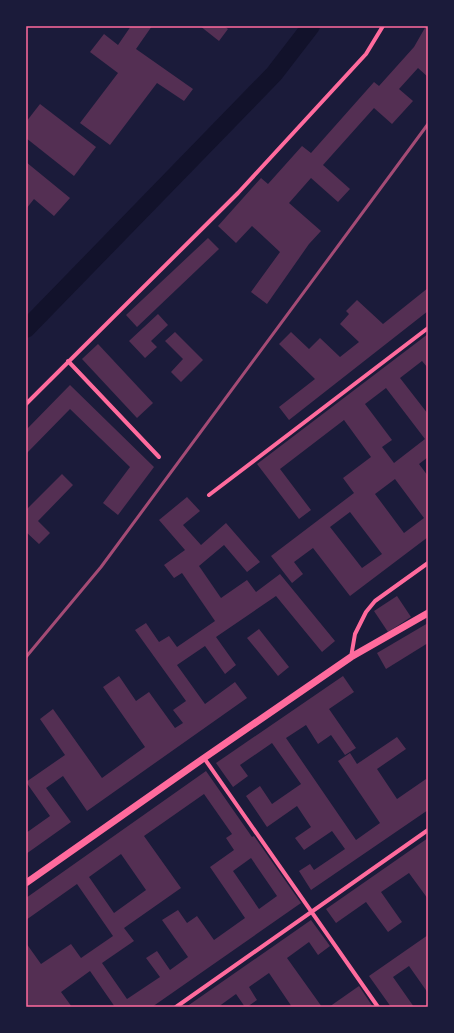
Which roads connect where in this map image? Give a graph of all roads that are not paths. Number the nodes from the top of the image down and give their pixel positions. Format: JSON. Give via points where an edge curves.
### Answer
{"nodes":[{"id":1,"x":383,"y":26,"type":"edge"},
{"id":2,"x":428,"y":328,"type":"edge"},
{"id":3,"x":68,"y":362,"type":"junction"},
{"id":4,"x":26,"y":404,"type":"edge"},
{"id":5,"x":159,"y":457,"type":"dead end"},
{"id":6,"x":209,"y":495,"type":"dead end"},
{"id":7,"x":428,"y":563,"type":"edge"},
{"id":8,"x":428,"y":613,"type":"edge"},
{"id":9,"x":352,"y":657,"type":"junction"},
{"id":10,"x":204,"y":758,"type":"junction"},
{"id":11,"x":428,"y":830,"type":"edge"},
{"id":12,"x":26,"y":884,"type":"edge"},
{"id":13,"x":312,"y":912,"type":"junction"},
{"id":14,"x":176,"y":1007,"type":"edge"},
{"id":15,"x":378,"y":1007,"type":"edge"}],
"edges":[{"from":1,"to":3,"type":"street","via":[[366,54],[238,193]]},
{"from":2,"to":6,"type":"street"},
{"from":3,"to":4,"type":"street"},
{"from":3,"to":5,"type":"street"},
{"from":7,"to":9,"type":"street","via":[[375,601],[366,612],[355,634]]},
{"from":8,"to":9,"type":"street"},
{"from":9,"to":10,"type":"street"},
{"from":10,"to":12,"type":"street"},
{"from":10,"to":13,"type":"street"},
{"from":11,"to":13,"type":"street"},
{"from":13,"to":14,"type":"street"},
{"from":13,"to":15,"type":"street"}]}
